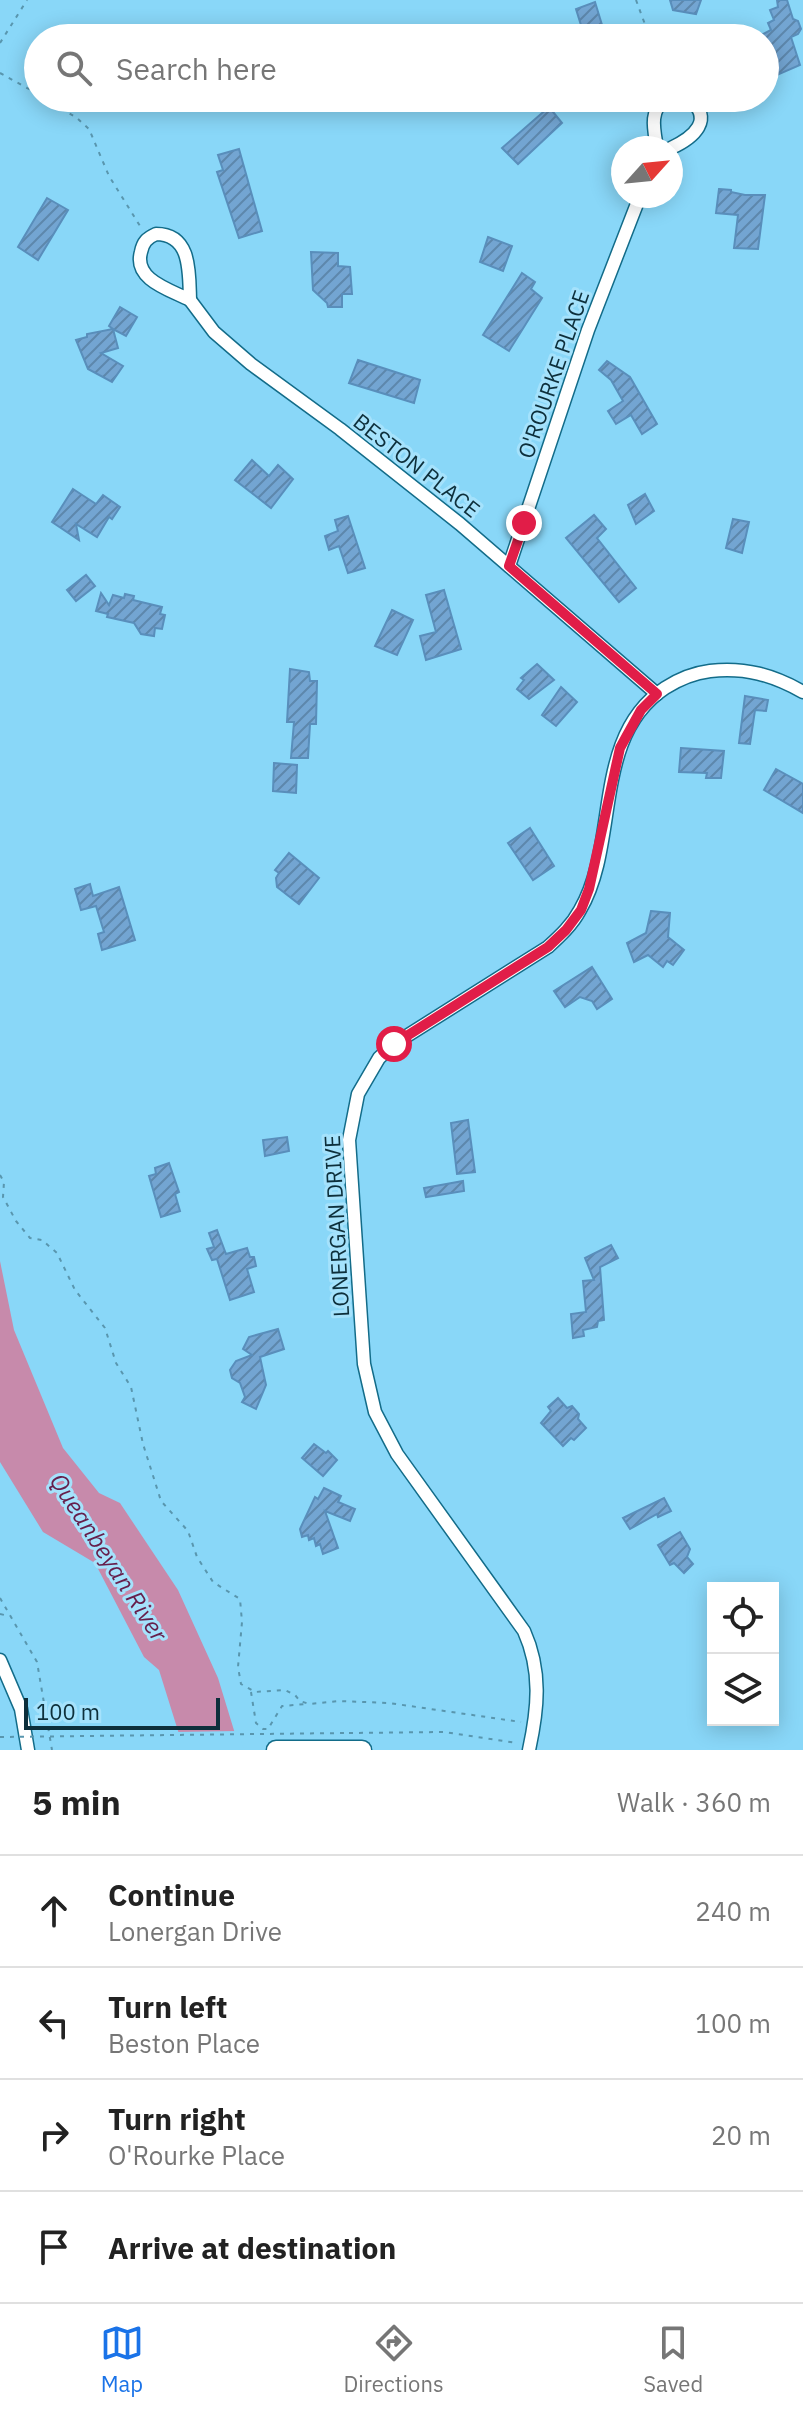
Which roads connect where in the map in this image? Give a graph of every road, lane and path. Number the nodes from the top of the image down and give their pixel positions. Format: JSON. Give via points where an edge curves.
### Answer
{"nodes":[{"id":1,"x":27,"y":0,"type":"edge"},
{"id":2,"x":636,"y":0,"type":"edge"},
{"id":3,"x":645,"y":24,"type":"edge"},
{"id":4,"x":0,"y":43,"type":"edge"},
{"id":5,"x":0,"y":73,"type":"edge"},
{"id":6,"x":24,"y":86,"type":"edge"},
{"id":7,"x":67,"y":112,"type":"edge"},
{"id":8,"x":654,"y":112,"type":"edge"},
{"id":9,"x":699,"y":112,"type":"edge"},
{"id":10,"x":655,"y":136,"type":"edge"},
{"id":11,"x":683,"y":142,"type":"edge"},
{"id":12,"x":635,"y":208,"type":"edge"},
{"id":13,"x":147,"y":238,"type":"junction"},
{"id":14,"x":190,"y":300,"type":"junction"},
{"id":15,"x":509,"y":566,"type":"junction"},
{"id":16,"x":803,"y":692,"type":"edge"},
{"id":17,"x":657,"y":694,"type":"junction"},
{"id":18,"x":0,"y":1175,"type":"edge"},
{"id":19,"x":0,"y":1598,"type":"edge"},
{"id":20,"x":0,"y":1614,"type":"edge"},
{"id":21,"x":10,"y":1616,"type":"junction"},
{"id":22,"x":0,"y":1660,"type":"edge"},
{"id":23,"x":251,"y":1691,"type":"junction"},
{"id":24,"x":309,"y":1704,"type":"junction"},
{"id":25,"x":534,"y":1724,"type":"junction"},
{"id":26,"x":0,"y":1737,"type":"edge"},
{"id":27,"x":345,"y":1741,"type":"edge"},
{"id":28,"x":529,"y":1748,"type":"edge"},
{"id":29,"x":28,"y":1750,"type":"edge"},
{"id":30,"x":52,"y":1750,"type":"edge"},
{"id":31,"x":276,"y":1750,"type":"edge"},
{"id":32,"x":362,"y":1750,"type":"edge"}],
"edges":[{"from":1,"to":4,"type":"path"},
{"from":2,"to":3,"type":"path"},
{"from":5,"to":6,"type":"path"},
{"from":7,"to":13,"type":"path","via":[[89,129],[109,176]]},
{"from":8,"to":10,"type":"street"},
{"from":9,"to":11,"type":"street","via":[[699,129]]},
{"from":12,"to":15,"type":"street","name":"O'ROURKE PLACE","via":[[588,330]]},
{"from":13,"to":14,"type":"street","name":"BESTON PLACE","via":[[139,259],[143,272]]},
{"from":13,"to":14,"type":"street","via":[[166,234],[184,250]]},
{"from":14,"to":15,"type":"street","name":"BESTON PLACE","via":[[214,332],[251,364],[388,466]]},
{"from":15,"to":17,"type":"street","name":"BESTON PLACE"},
{"from":16,"to":17,"type":"street","name":"LONERGAN DRIVE","via":[[778,677],[725,669],[699,672]]},
{"from":17,"to":25,"type":"street","name":"LONERGAN DRIVE","via":[[641,710],[620,748],[597,862],[581,910],[548,947],[394,1044],[358,1094],[350,1128],[364,1364],[375,1412],[397,1454],[524,1631],[534,1653],[538,1689]]},
{"from":18,"to":23,"type":"path","via":[[3,1197],[16,1221],[30,1238],[42,1240],[57,1253],[75,1290],[105,1328],[116,1363],[131,1387],[161,1501],[188,1531],[213,1582],[240,1599],[239,1679]]},
{"from":19,"to":21,"type":"path"},
{"from":20,"to":21,"type":"path"},
{"from":21,"to":30,"type":"path","via":[[39,1667]]},
{"from":22,"to":29,"type":"street","via":[[21,1709]]},
{"from":23,"to":24,"type":"path","via":[[285,1690]]},
{"from":23,"to":24,"type":"path","via":[[256,1723],[263,1729],[282,1706]]},
{"from":24,"to":25,"type":"path","via":[[389,1703]]},
{"from":25,"to":28,"type":"street","name":"LONERGAN DRIVE"},
{"from":26,"to":27,"type":"path","bridge":true},
{"from":27,"to":28,"type":"path","via":[[444,1732]]},
{"from":27,"to":31,"type":"main road"},
{"from":27,"to":32,"type":"main road"}]}
